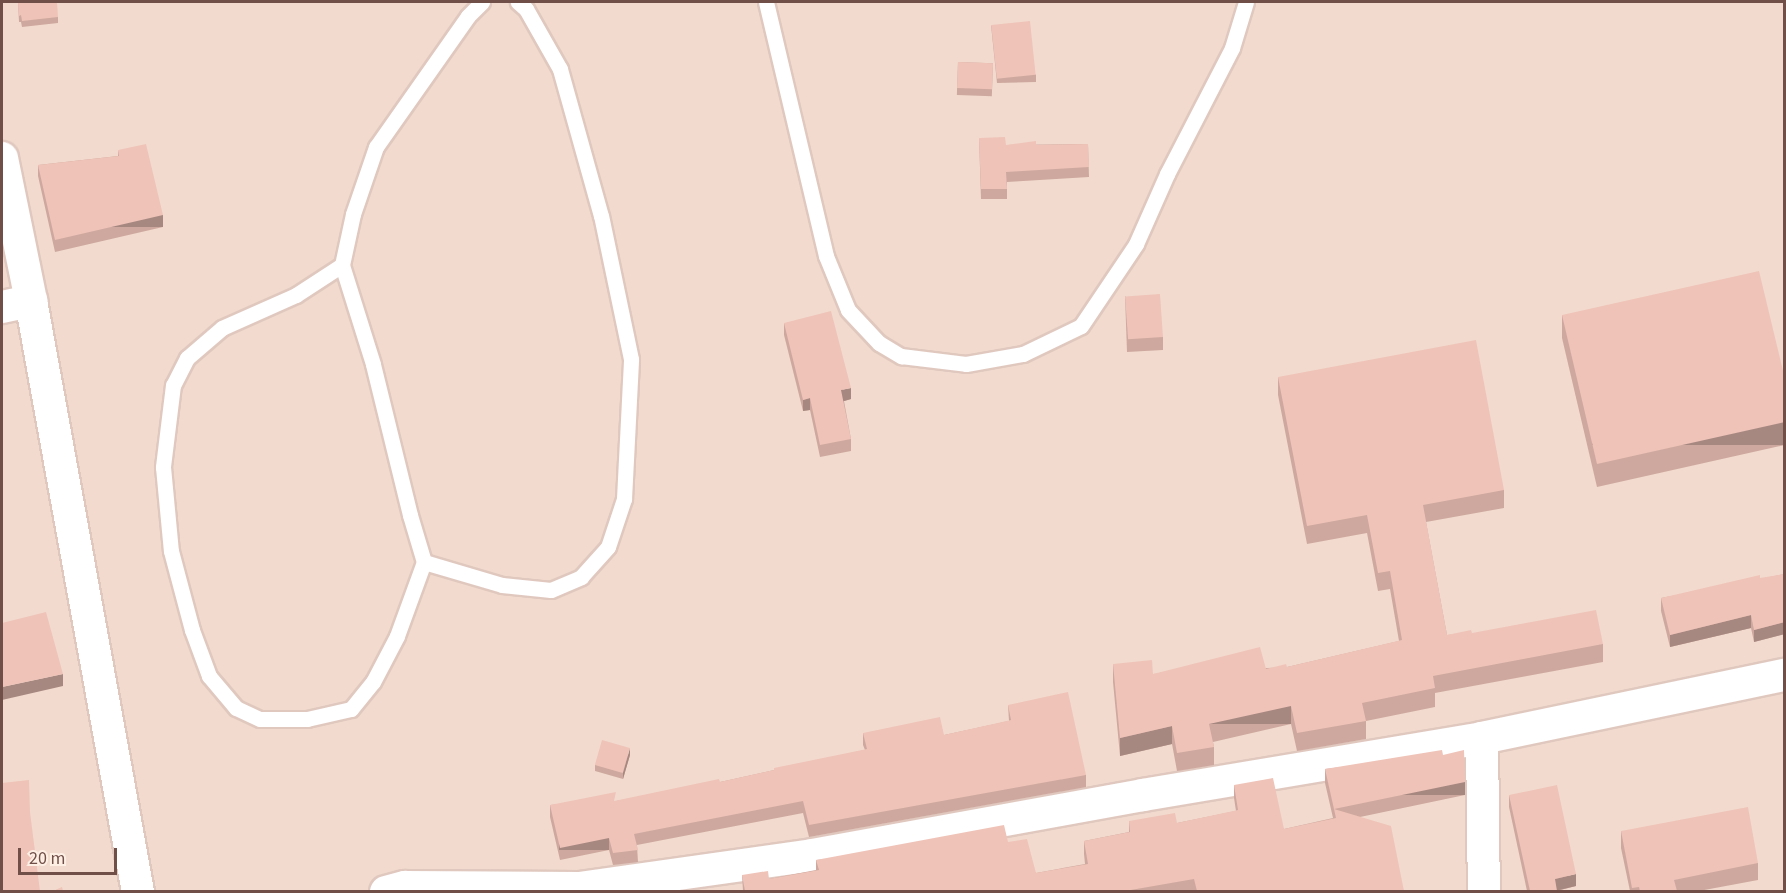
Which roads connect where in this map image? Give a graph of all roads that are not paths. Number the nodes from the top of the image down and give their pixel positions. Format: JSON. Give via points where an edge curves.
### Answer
{"nodes":[{"id":1,"x":482,"y":2,"type":"edge"},
{"id":2,"x":518,"y":2,"type":"edge"},
{"id":3,"x":766,"y":2,"type":"edge"},
{"id":4,"x":1246,"y":2,"type":"edge"},
{"id":5,"x":2,"y":158,"type":"edge"},
{"id":6,"x":342,"y":265,"type":"junction"},
{"id":7,"x":16,"y":304,"type":"edge"},
{"id":8,"x":424,"y":562,"type":"junction"},
{"id":9,"x":1785,"y":675,"type":"edge"},
{"id":10,"x":1482,"y":738,"type":"junction"},
{"id":11,"x":579,"y":890,"type":"edge"},
{"id":12,"x":138,"y":891,"type":"edge"},
{"id":13,"x":386,"y":891,"type":"edge"},
{"id":14,"x":1484,"y":891,"type":"edge"}],
"edges":[{"from":1,"to":6,"type":"lane","via":[[468,16],[376,147],[353,214]]},
{"from":2,"to":8,"type":"lane","via":[[526,9],[560,69],[601,216],[631,359],[624,499],[608,547],[581,577],[551,590],[502,585]]},
{"from":3,"to":4,"type":"lane","via":[[826,256],[848,310],[879,343],[901,356],[966,364],[1023,354],[1081,326],[1136,244],[1232,48]]},
{"from":5,"to":7,"type":"street"},
{"from":6,"to":8,"type":"lane","via":[[373,364]]},
{"from":6,"to":8,"type":"lane","via":[[296,295],[222,328],[187,358],[172,385],[163,467],[171,551],[209,676],[236,708],[260,719],[307,719],[351,709],[373,682],[397,636]]},
{"from":7,"to":12,"type":"street"},
{"from":9,"to":10,"type":"street"},
{"from":10,"to":11,"type":"street","via":[[813,855]]},
{"from":10,"to":14,"type":"street"},
{"from":11,"to":13,"type":"street","via":[[405,887]]}]}
